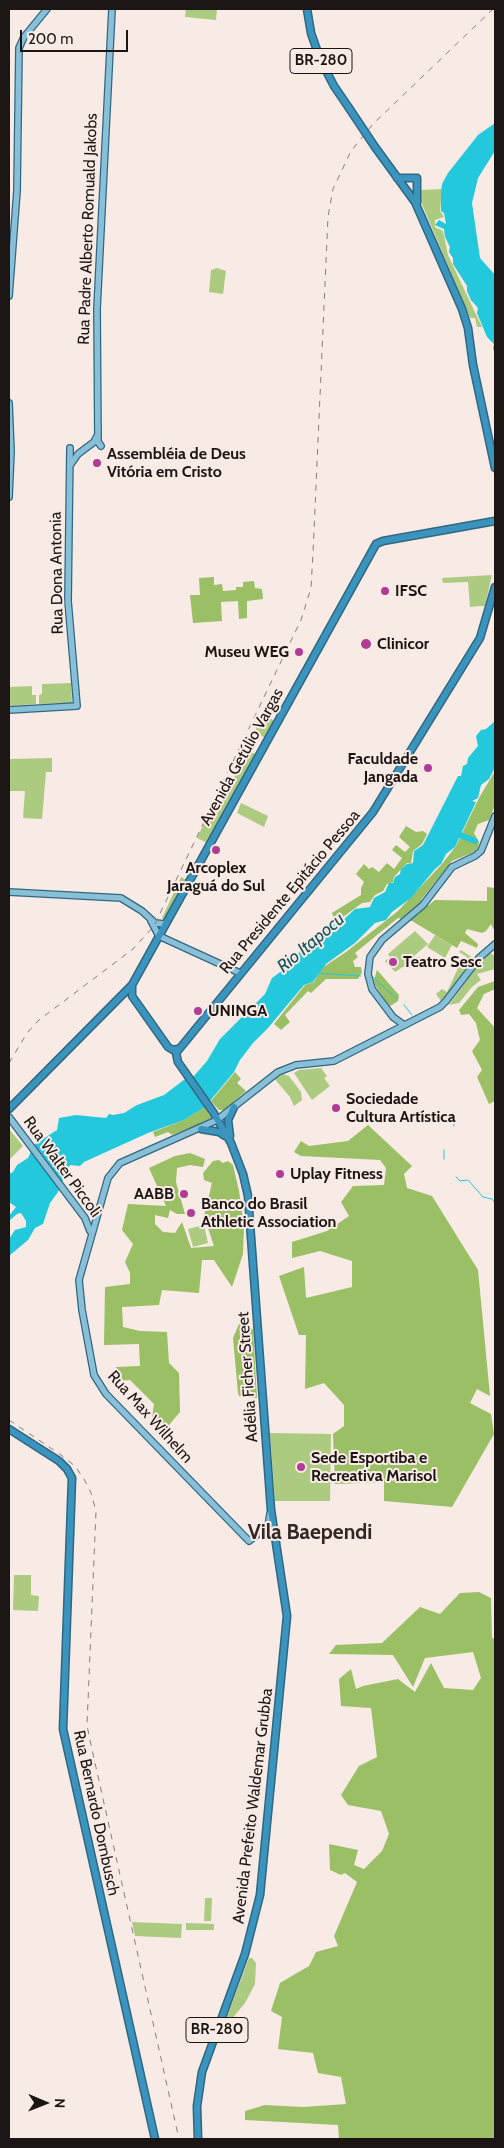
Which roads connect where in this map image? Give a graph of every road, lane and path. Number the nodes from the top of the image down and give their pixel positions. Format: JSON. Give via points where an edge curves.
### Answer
{"nodes":[{"id":1,"x":47,"y":9,"type":"edge"},
{"id":2,"x":112,"y":9,"type":"edge"},
{"id":3,"x":307,"y":9,"type":"edge"},
{"id":4,"x":398,"y":178,"type":"junction"},
{"id":5,"x":418,"y":207,"type":"junction"},
{"id":6,"x":9,"y":296,"type":"edge"},
{"id":7,"x":9,"y":403,"type":"edge"},
{"id":8,"x":97,"y":434,"type":"junction"},
{"id":9,"x":101,"y":446,"type":"dead end"},
{"id":10,"x":70,"y":448,"type":"dead end"},
{"id":11,"x":10,"y":451,"type":"edge"},
{"id":12,"x":70,"y":466,"type":"junction"},
{"id":13,"x":495,"y":468,"type":"edge"},
{"id":14,"x":9,"y":497,"type":"edge"},
{"id":15,"x":495,"y":521,"type":"edge"},
{"id":16,"x":495,"y":587,"type":"edge"},
{"id":17,"x":9,"y":710,"type":"edge"},
{"id":18,"x":495,"y":817,"type":"edge"},
{"id":19,"x":495,"y":826,"type":"edge"},
{"id":20,"x":495,"y":833,"type":"edge"},
{"id":21,"x":487,"y":838,"type":"junction"},
{"id":22,"x":9,"y":892,"type":"edge"},
{"id":23,"x":149,"y":917,"type":"junction"},
{"id":24,"x":166,"y":924,"type":"junction"},
{"id":25,"x":159,"y":936,"type":"junction"},
{"id":26,"x":495,"y":944,"type":"edge"},
{"id":27,"x":240,"y":973,"type":"junction"},
{"id":28,"x":129,"y":992,"type":"junction"},
{"id":29,"x":393,"y":1016,"type":"junction"},
{"id":30,"x":404,"y":1025,"type":"junction"},
{"id":31,"x":392,"y":1031,"type":"junction"},
{"id":32,"x":178,"y":1049,"type":"junction"},
{"id":33,"x":234,"y":1107,"type":"junction"},
{"id":34,"x":9,"y":1109,"type":"edge"},
{"id":35,"x":9,"y":1117,"type":"edge"},
{"id":36,"x":217,"y":1120,"type":"junction"},
{"id":37,"x":201,"y":1129,"type":"junction"},
{"id":38,"x":231,"y":1142,"type":"junction"},
{"id":39,"x":91,"y":1234,"type":"junction"},
{"id":40,"x":9,"y":1429,"type":"edge"},
{"id":41,"x":271,"y":1510,"type":"junction"},
{"id":42,"x":283,"y":1588,"type":"joint"},
{"id":43,"x":155,"y":2139,"type":"edge"},
{"id":44,"x":198,"y":2139,"type":"edge"}],
"edges":[{"from":1,"to":6,"type":"main road","via":[[19,48],[16,191]]},
{"from":2,"to":8,"type":"main road","name":"Rua Padre Alberto Romuald Jakobs","via":[[97,309]]},
{"from":3,"to":4,"type":"highway","number":"BR-280","bridge":true,"via":[[320,59],[349,108]]},
{"from":4,"to":5,"type":"highway"},
{"from":4,"to":5,"type":"highway","via":[[416,178]]},
{"from":5,"to":13,"type":"highway","via":[[466,320]]},
{"from":7,"to":11,"type":"main road"},
{"from":8,"to":9,"type":"main road","name":"Rua Padre Alberto Romuald Jakobs"},
{"from":8,"to":12,"type":"main road","via":[[94,442],[76,456]]},
{"from":10,"to":12,"type":"main road","name":"Rua Dona Antonia"},
{"from":11,"to":14,"type":"main road"},
{"from":12,"to":17,"type":"main road","name":"Rua Dona Antonia","via":[[68,601],[77,706]]},
{"from":15,"to":24,"type":"highway","name":"Avenida Getúlio Vargas","via":[[383,541],[374,547]]},
{"from":16,"to":27,"type":"highway","name":"Rua Presidente Epitácio Pessoa","via":[[480,638],[373,812]]},
{"from":18,"to":19,"type":"main road"},
{"from":18,"to":21,"type":"main road"},
{"from":20,"to":21,"type":"main road"},
{"from":21,"to":29,"type":"main road","via":[[478,854],[452,866],[423,905],[382,940],[372,954],[368,967],[370,984],[374,994]]},
{"from":22,"to":23,"type":"main road","via":[[115,897],[129,902]]},
{"from":23,"to":24,"type":"main road","via":[[159,924]]},
{"from":23,"to":25,"type":"main road"},
{"from":24,"to":25,"type":"highway","name":"Avenida Getúlio Vargas"},
{"from":25,"to":27,"type":"main road"},
{"from":25,"to":28,"type":"highway","name":"Avenida Getúlio Vargas"},
{"from":26,"to":30,"type":"main road","name":"Rua Max Wilhelm","via":[[475,962],[444,1004]]},
{"from":27,"to":32,"type":"highway","name":"Rua Presidente Epitácio Pessoa"},
{"from":28,"to":32,"type":"highway","via":[[168,1047]]},
{"from":28,"to":34,"type":"highway","name":"Avenida Getúlio Vargas"},
{"from":29,"to":30,"type":"main road"},
{"from":29,"to":31,"type":"main road"},
{"from":30,"to":31,"type":"main road","name":"Rua Max Wilhelm"},
{"from":31,"to":33,"type":"main road","name":"Rua Max Wilhelm","via":[[334,1060],[296,1065],[278,1072]]},
{"from":32,"to":36,"type":"highway","via":[[177,1059],[183,1070]]},
{"from":33,"to":36,"type":"main road","name":"Rua Max Wilhelm"},
{"from":33,"to":38,"type":"highway","via":[[227,1124]]},
{"from":35,"to":39,"type":"main road","name":"Rua Walter Piccoli","via":[[88,1223]]},
{"from":36,"to":37,"type":"main road","name":"Rua Max Wilhelm"},
{"from":36,"to":38,"type":"highway"},
{"from":37,"to":38,"type":"highway","via":[[219,1132]]},
{"from":37,"to":39,"type":"main road","name":"Rua Max Wilhelm","via":[[116,1166],[105,1186]]},
{"from":38,"to":41,"type":"highway","name":"Adélia Ficher Street","via":[[245,1180],[250,1214]]},
{"from":39,"to":41,"type":"main road","name":"Rua Max Wilhelm","via":[[78,1286],[91,1366],[98,1383],[249,1541],[268,1526]]},
{"from":40,"to":43,"type":"highway","name":"Rua Bernardo Dornbusch","via":[[59,1461],[72,1478],[62,1729]]},
{"from":41,"to":42,"type":"highway","name":"Adélia Ficher Street"},
{"from":42,"to":44,"type":"highway","name":"Avenida Prefeito Waldemar Grubba","number":"BR-280","via":[[286,1638],[260,1895],[244,1958],[202,2072]]}]}
